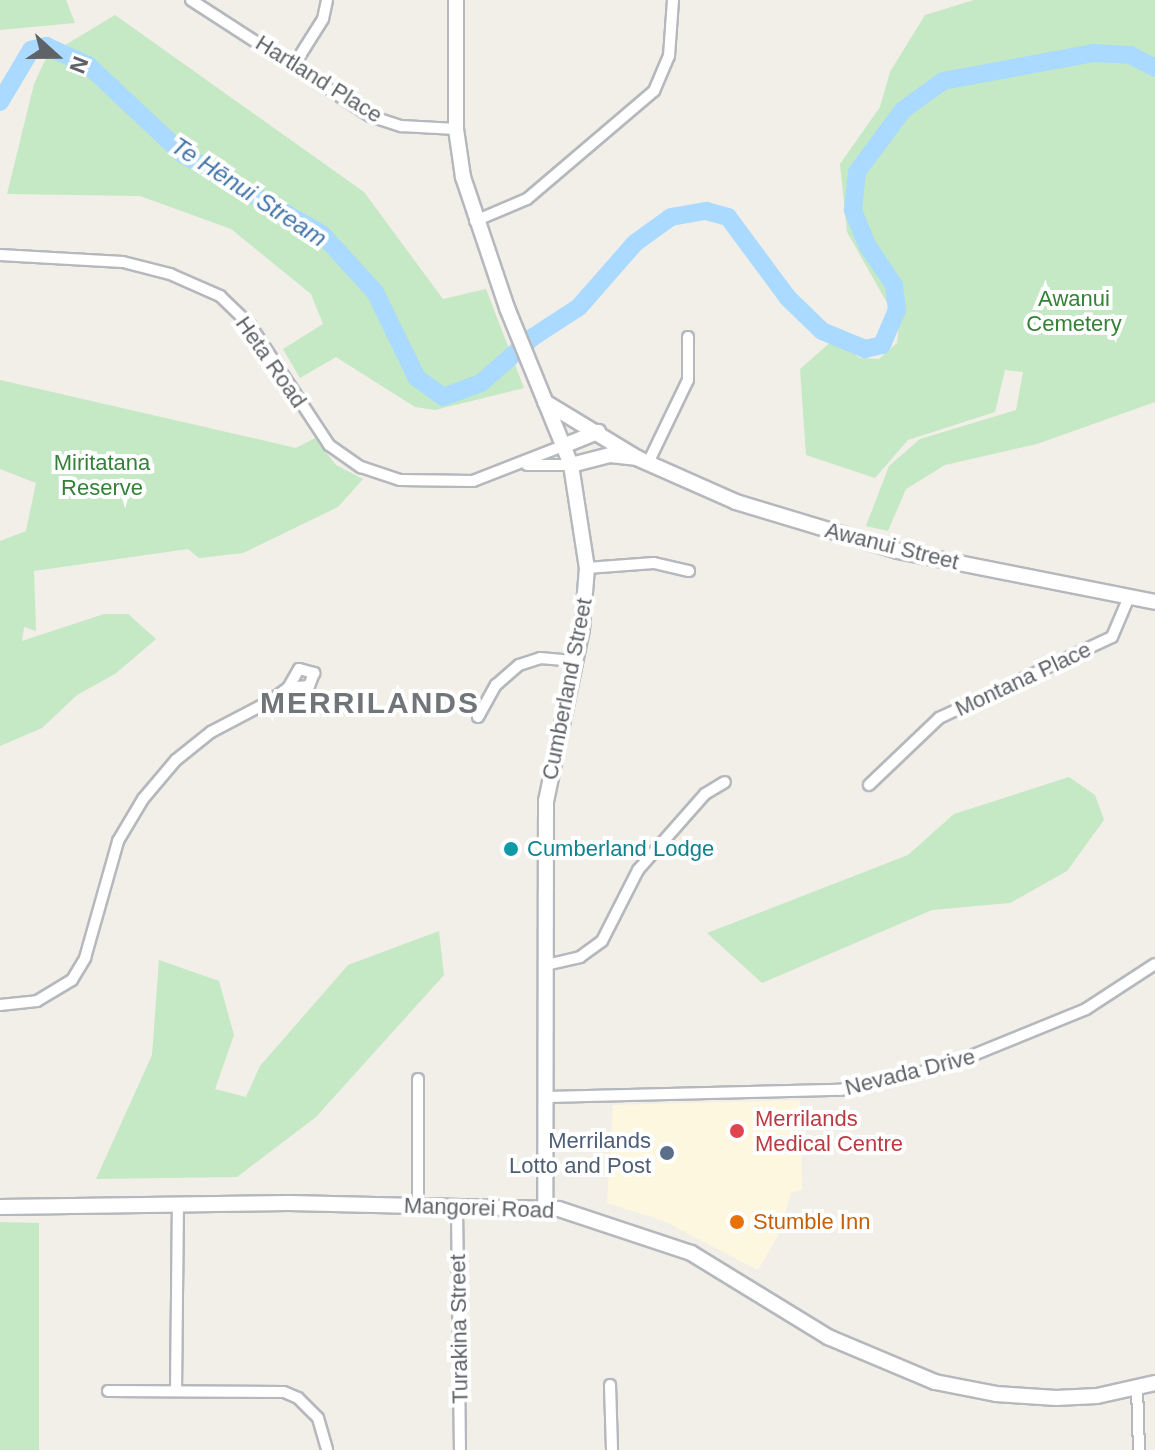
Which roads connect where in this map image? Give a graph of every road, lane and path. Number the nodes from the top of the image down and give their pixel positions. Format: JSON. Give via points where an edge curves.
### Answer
{"nodes":[{"id":1,"x":191,"y":0,"type":"edge"},
{"id":2,"x":327,"y":0,"type":"edge"},
{"id":3,"x":456,"y":0,"type":"edge"},
{"id":4,"x":673,"y":0,"type":"edge"},
{"id":5,"x":294,"y":65,"type":"junction"},
{"id":6,"x":456,"y":129,"type":"junction"},
{"id":7,"x":475,"y":221,"type":"junction"},
{"id":8,"x":0,"y":255,"type":"edge"},
{"id":9,"x":688,"y":337,"type":"dead end"},
{"id":10,"x":545,"y":402,"type":"junction"},
{"id":11,"x":598,"y":432,"type":"junction"},
{"id":12,"x":563,"y":446,"type":"junction"},
{"id":13,"x":643,"y":461,"type":"junction"},
{"id":14,"x":527,"y":465,"type":"junction"},
{"id":15,"x":571,"y":465,"type":"junction"},
{"id":16,"x":587,"y":568,"type":"junction"},
{"id":17,"x":689,"y":571,"type":"dead end"},
{"id":18,"x":1129,"y":597,"type":"junction"},
{"id":19,"x":1155,"y":602,"type":"edge"},
{"id":20,"x":576,"y":661,"type":"junction"},
{"id":21,"x":288,"y":688,"type":"dead end"},
{"id":22,"x":478,"y":717,"type":"dead end"},
{"id":23,"x":725,"y":782,"type":"dead end"},
{"id":24,"x":869,"y":785,"type":"dead end"},
{"id":25,"x":1155,"y":964,"type":"edge"},
{"id":26,"x":546,"y":965,"type":"junction"},
{"id":27,"x":0,"y":1005,"type":"edge"},
{"id":28,"x":418,"y":1079,"type":"dead end"},
{"id":29,"x":547,"y":1097,"type":"junction"},
{"id":30,"x":178,"y":1206,"type":"junction"},
{"id":31,"x":418,"y":1206,"type":"junction"},
{"id":32,"x":0,"y":1207,"type":"edge"},
{"id":33,"x":457,"y":1207,"type":"junction"},
{"id":34,"x":545,"y":1207,"type":"junction"},
{"id":35,"x":1155,"y":1383,"type":"edge"},
{"id":36,"x":610,"y":1385,"type":"dead end"},
{"id":37,"x":1137,"y":1387,"type":"junction"},
{"id":38,"x":108,"y":1391,"type":"dead end"},
{"id":39,"x":176,"y":1391,"type":"junction"},
{"id":40,"x":327,"y":1450,"type":"edge"},
{"id":41,"x":460,"y":1450,"type":"edge"},
{"id":42,"x":612,"y":1450,"type":"edge"},
{"id":43,"x":1139,"y":1450,"type":"edge"}],
"edges":[{"from":1,"to":5,"type":"street","name":"Hartland Place"},
{"from":2,"to":5,"type":"street","via":[[323,19]]},
{"from":3,"to":6,"type":"main road","name":"Cumberland Street"},
{"from":4,"to":7,"type":"street","via":[[669,56],[654,91],[527,199]]},
{"from":5,"to":6,"type":"street","name":"Hartland Place","via":[[382,121]]},
{"from":6,"to":7,"type":"main road","name":"Cumberland Street"},
{"from":7,"to":10,"type":"main road","name":"Cumberland Street"},
{"from":8,"to":14,"type":"street","name":"Heta Road","via":[[123,262],[170,274],[220,296],[250,325],[329,445],[361,467],[400,480],[446,483]]},
{"from":9,"to":13,"type":"street","via":[[688,380]]},
{"from":10,"to":11,"type":"main road","name":"Awanui Street"},
{"from":10,"to":12,"type":"main road","name":"Cumberland Street"},
{"from":11,"to":12,"type":"main road"},
{"from":11,"to":13,"type":"main road","name":"Awanui Street"},
{"from":12,"to":14,"type":"street","name":"Heta Road"},
{"from":12,"to":15,"type":"main road","name":"Cumberland Street"},
{"from":13,"to":15,"type":"main road","name":"Awanui Street","via":[[610,455]]},
{"from":13,"to":18,"type":"main road","name":"Awanui Street","via":[[736,502],[898,551]]},
{"from":14,"to":15,"type":"street","name":"Heta Road"},
{"from":15,"to":16,"type":"main road","name":"Cumberland Street"},
{"from":16,"to":17,"type":"street","via":[[654,563]]},
{"from":16,"to":20,"type":"main road","name":"Cumberland Street"},
{"from":18,"to":19,"type":"main road","name":"Awanui Street"},
{"from":18,"to":24,"type":"street","name":"Montana Place","via":[[1112,637],[939,718]]},
{"from":20,"to":22,"type":"street","via":[[540,658],[519,665],[496,685]]},
{"from":20,"to":26,"type":"main road","name":"Cumberland Street","via":[[546,801]]},
{"from":21,"to":27,"type":"street","via":[[194,745],[143,799],[109,866],[85,958],[72,980],[37,1001]]},
{"from":23,"to":26,"type":"street","via":[[705,794],[638,870],[602,941],[580,957]]},
{"from":25,"to":29,"type":"street","name":"Nevada Drive","via":[[1072,1016],[944,1067],[840,1090]]},
{"from":26,"to":29,"type":"main road","name":"Cumberland Street"},
{"from":28,"to":31,"type":"street"},
{"from":29,"to":34,"type":"main road","name":"Cumberland Street"},
{"from":30,"to":31,"type":"main road","name":"Mangorei Road"},
{"from":30,"to":32,"type":"main road","name":"Mangorei Road"},
{"from":30,"to":39,"type":"street"},
{"from":31,"to":33,"type":"main road","name":"Mangorei Road"},
{"from":33,"to":34,"type":"main road","name":"Mangorei Road"},
{"from":33,"to":41,"type":"street","name":"Turakina Street"},
{"from":34,"to":37,"type":"main road","name":"Mangorei Road","via":[[574,1211],[691,1253],[828,1337],[935,1382],[1056,1398]]},
{"from":35,"to":37,"type":"main road","name":"Mangorei Road"},
{"from":36,"to":42,"type":"street"},
{"from":37,"to":43,"type":"street"},
{"from":38,"to":39,"type":"street"},
{"from":39,"to":40,"type":"street","via":[[272,1390],[298,1398],[318,1418]]}]}
